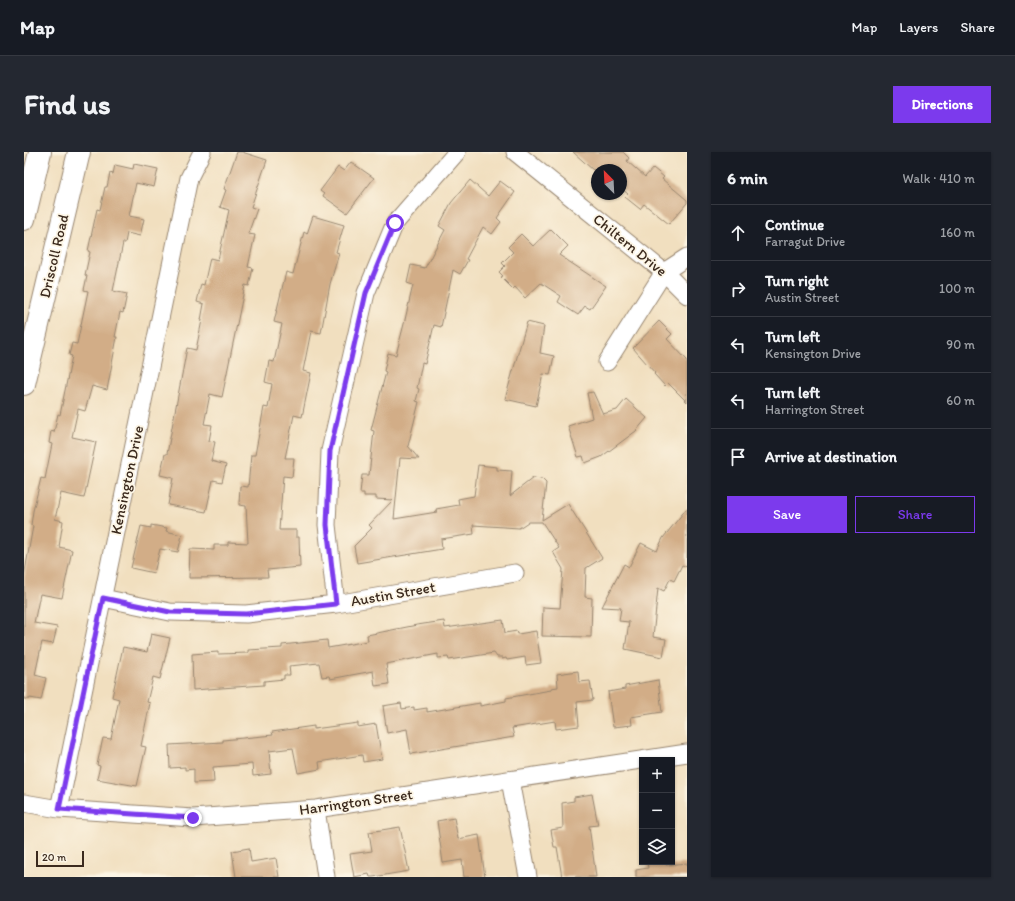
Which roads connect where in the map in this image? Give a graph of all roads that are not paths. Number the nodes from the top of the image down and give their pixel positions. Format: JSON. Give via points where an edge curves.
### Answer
{"nodes":[{"id":1,"x":40,"y":152,"type":"edge"},
{"id":2,"x":79,"y":152,"type":"edge"},
{"id":3,"x":202,"y":152,"type":"edge"},
{"id":4,"x":457,"y":152,"type":"edge"},
{"id":5,"x":515,"y":152,"type":"edge"},
{"id":6,"x":24,"y":219,"type":"edge"},
{"id":7,"x":687,"y":257,"type":"edge"},
{"id":8,"x":664,"y":272,"type":"junction"},
{"id":9,"x":687,"y":294,"type":"edge"},
{"id":10,"x":607,"y":362,"type":"dead end"},
{"id":11,"x":24,"y":384,"type":"edge"},
{"id":12,"x":515,"y":573,"type":"dead end"},
{"id":13,"x":103,"y":598,"type":"junction"},
{"id":14,"x":336,"y":604,"type":"junction"},
{"id":15,"x":687,"y":753,"type":"edge"},
{"id":16,"x":510,"y":780,"type":"junction"},
{"id":17,"x":24,"y":803,"type":"edge"},
{"id":18,"x":59,"y":809,"type":"junction"},
{"id":19,"x":316,"y":809,"type":"junction"},
{"id":20,"x":326,"y":877,"type":"edge"},
{"id":21,"x":528,"y":877,"type":"edge"}],
"edges":[{"from":1,"to":6,"type":"street"},
{"from":2,"to":11,"type":"street","name":"Driscoll Road"},
{"from":3,"to":13,"type":"street","name":"Kensington Drive","via":[[189,178]]},
{"from":4,"to":14,"type":"street","via":[[395,223],[366,293],[330,451],[327,525]]},
{"from":5,"to":8,"type":"street","name":"Chiltern Drive"},
{"from":7,"to":8,"type":"street"},
{"from":8,"to":9,"type":"street","name":"Chiltern Drive"},
{"from":8,"to":10,"type":"street"},
{"from":12,"to":14,"type":"street","name":"Austin Street"},
{"from":13,"to":14,"type":"street","name":"Austin Street","via":[[170,612],[246,614]]},
{"from":13,"to":18,"type":"street","name":"Kensington Drive"},
{"from":15,"to":16,"type":"street","name":"Harrington Street"},
{"from":16,"to":19,"type":"street","name":"Harrington Street"},
{"from":16,"to":21,"type":"street"},
{"from":17,"to":18,"type":"street","name":"Harrington Street"},
{"from":18,"to":19,"type":"street","name":"Harrington Street","via":[[193,818]]},
{"from":19,"to":20,"type":"street"}]}
